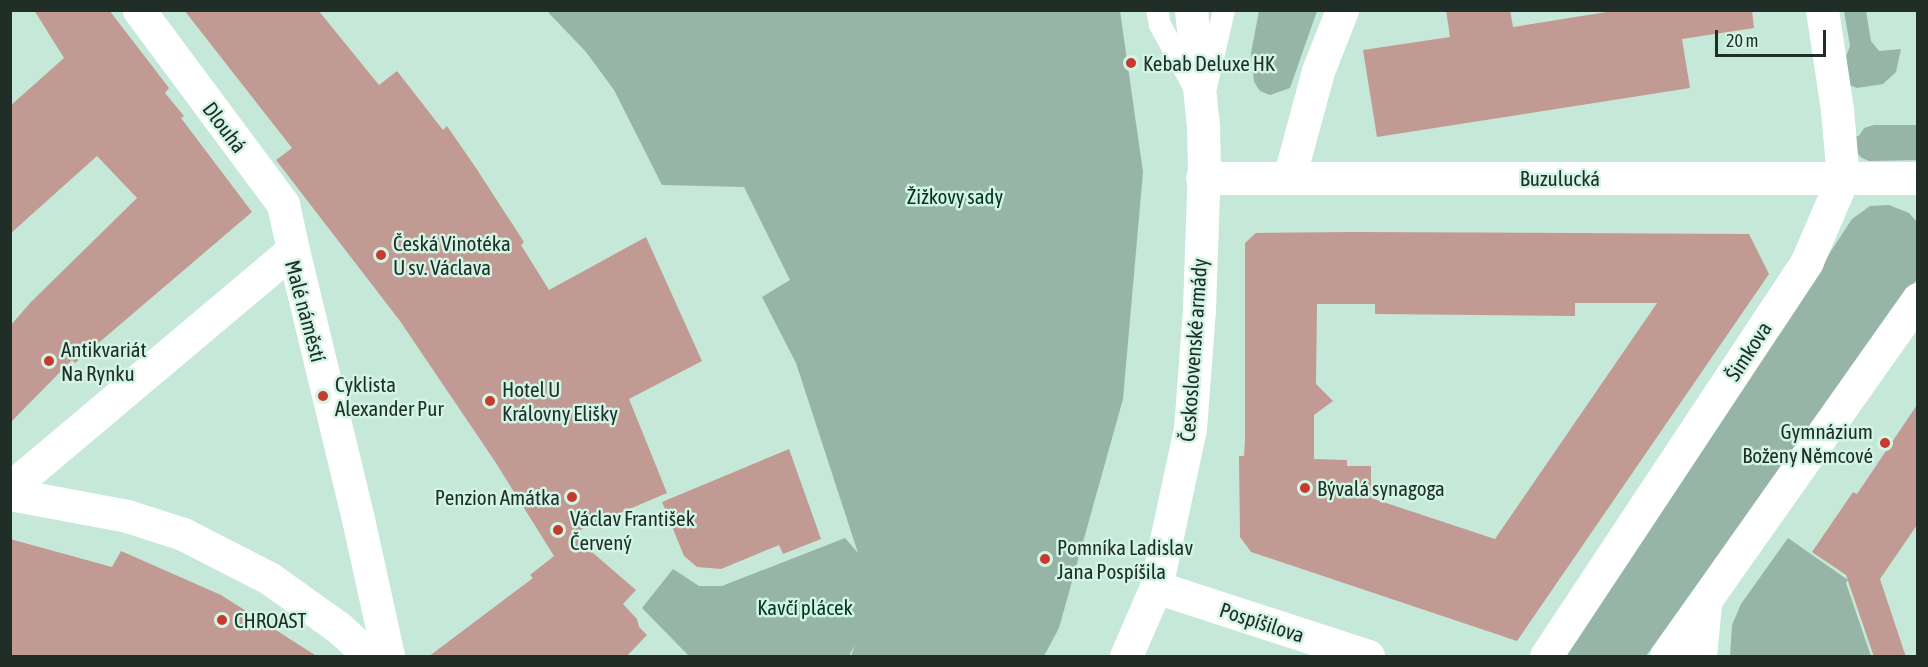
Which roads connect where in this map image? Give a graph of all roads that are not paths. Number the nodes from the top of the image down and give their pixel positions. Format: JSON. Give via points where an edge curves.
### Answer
{"nodes":[{"id":1,"x":139,"y":10,"type":"edge"},
{"id":2,"x":1157,"y":10,"type":"edge"},
{"id":3,"x":1191,"y":10,"type":"edge"},
{"id":4,"x":1224,"y":10,"type":"edge"},
{"id":5,"x":1342,"y":10,"type":"edge"},
{"id":6,"x":1822,"y":10,"type":"edge"},
{"id":7,"x":1200,"y":102,"type":"junction"},
{"id":8,"x":1202,"y":178,"type":"junction"},
{"id":9,"x":1289,"y":178,"type":"junction"},
{"id":10,"x":1843,"y":178,"type":"junction"},
{"id":11,"x":1917,"y":178,"type":"edge"},
{"id":12,"x":293,"y":250,"type":"junction"},
{"id":13,"x":1917,"y":298,"type":"edge"},
{"id":14,"x":10,"y":488,"type":"edge"},
{"id":15,"x":10,"y":494,"type":"edge"},
{"id":16,"x":1156,"y":587,"type":"junction"},
{"id":17,"x":1705,"y":604,"type":"junction"},
{"id":18,"x":370,"y":657,"type":"edge"},
{"id":19,"x":388,"y":657,"type":"edge"},
{"id":20,"x":1126,"y":657,"type":"edge"},
{"id":21,"x":1368,"y":657,"type":"edge"},
{"id":22,"x":1546,"y":657,"type":"edge"},
{"id":23,"x":1666,"y":657,"type":"edge"},
{"id":24,"x":1700,"y":657,"type":"edge"}],
"edges":[{"from":1,"to":12,"type":"street","name":"Dlouhá","via":[[283,204]]},
{"from":2,"to":7,"type":"lane","name":"Československé armády","via":[[1160,25]]},
{"from":3,"to":7,"type":"street","name":"Československé armády"},
{"from":4,"to":7,"type":"lane","name":"Československé armády"},
{"from":5,"to":9,"type":"street","via":[[1318,71]]},
{"from":6,"to":10,"type":"street","name":"Šimkova"},
{"from":7,"to":8,"type":"street","name":"Československé armády"},
{"from":8,"to":9,"type":"street","name":"Buzulucká"},
{"from":8,"to":16,"type":"street","name":"Československé armády","via":[[1199,308],[1190,429]]},
{"from":9,"to":10,"type":"street","name":"Buzulucká"},
{"from":10,"to":11,"type":"street","name":"Buzulucká"},
{"from":10,"to":22,"type":"street","name":"Šimkova","via":[[1807,261]]},
{"from":12,"to":14,"type":"street","name":"Malé náměstí"},
{"from":12,"to":19,"type":"street","name":"Malé náměstí"},
{"from":13,"to":17,"type":"street"},
{"from":15,"to":18,"type":"street","via":[[126,516],[183,534],[269,578],[339,628]]},
{"from":16,"to":20,"type":"street","name":"Československé armády"},
{"from":16,"to":21,"type":"street","name":"Pospíšilova"},
{"from":17,"to":23,"type":"street"},
{"from":17,"to":24,"type":"street"}]}
